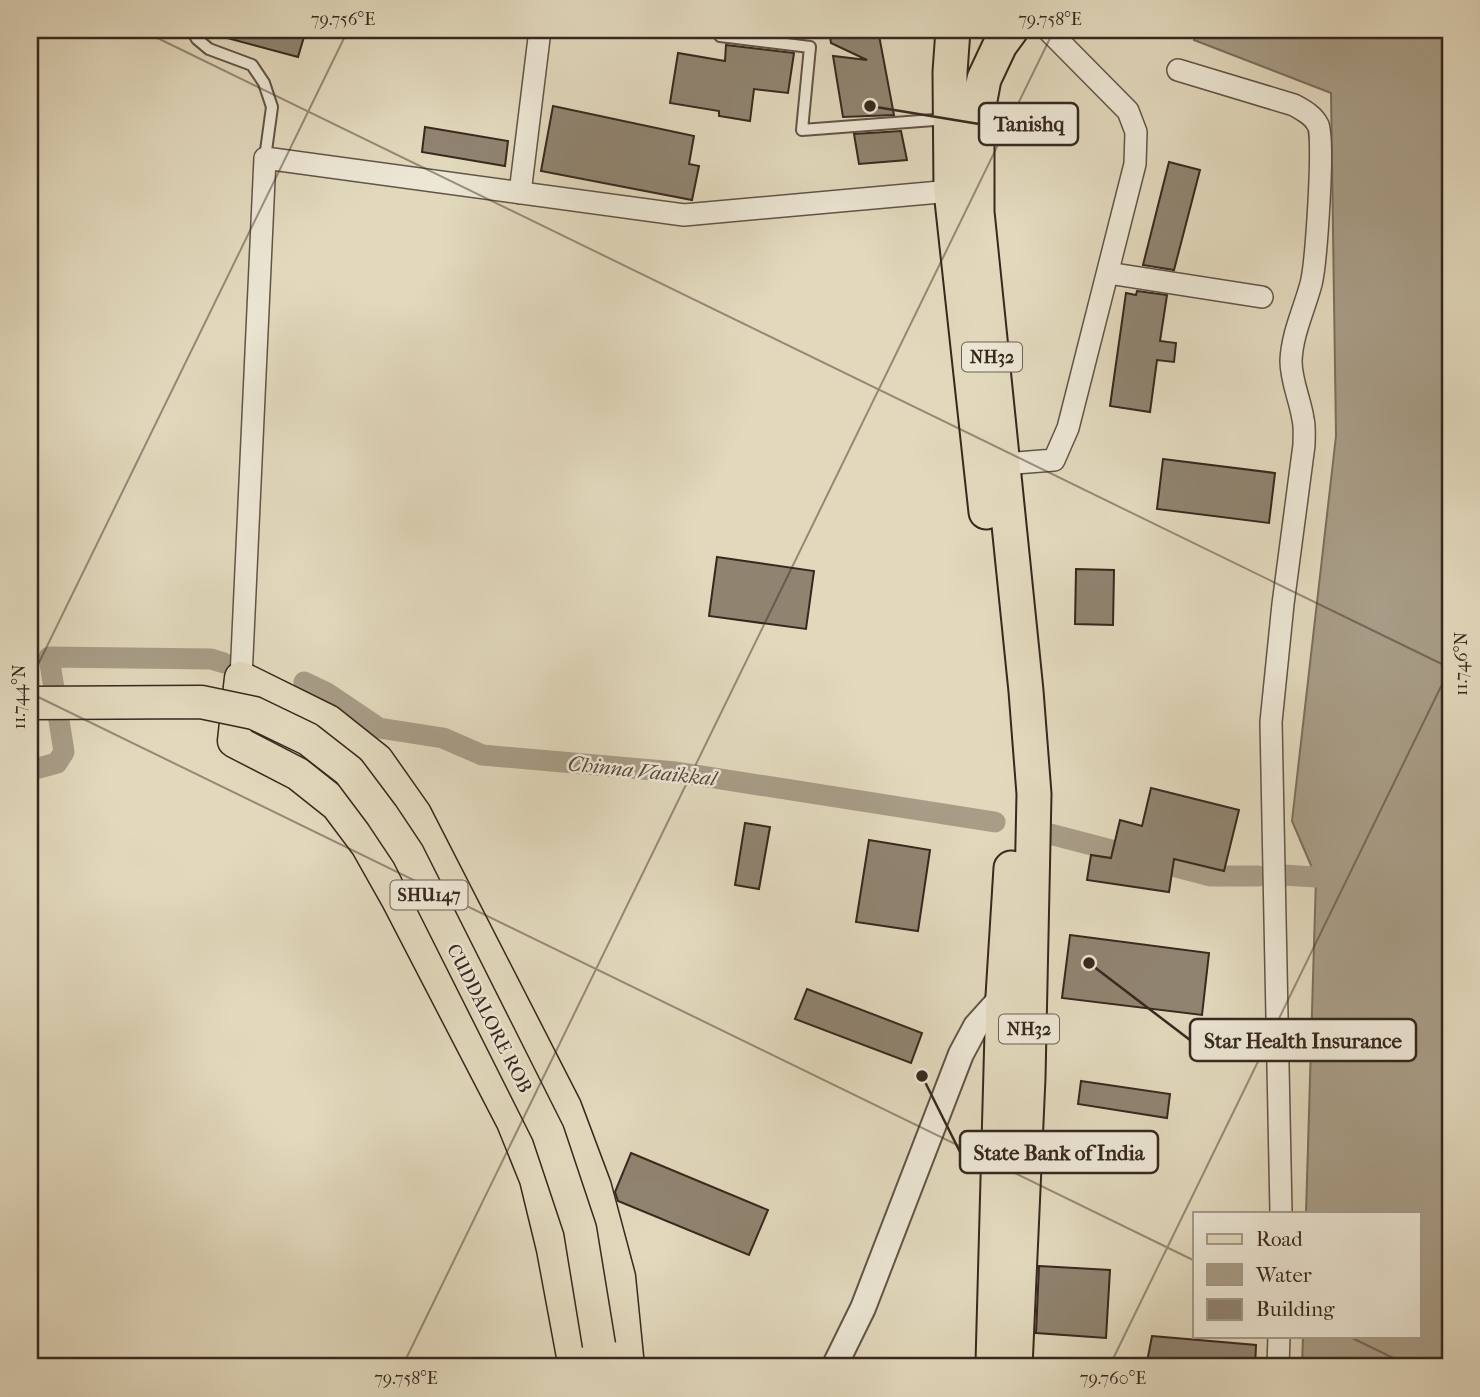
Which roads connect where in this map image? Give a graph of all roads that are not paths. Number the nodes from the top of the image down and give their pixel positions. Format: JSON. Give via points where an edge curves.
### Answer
{"nodes":[{"id":1,"x":192,"y":30,"type":"edge"},
{"id":2,"x":540,"y":30,"type":"edge"},
{"id":3,"x":721,"y":30,"type":"edge"},
{"id":4,"x":953,"y":30,"type":"edge"},
{"id":5,"x":1011,"y":30,"type":"edge"},
{"id":6,"x":1048,"y":30,"type":"edge"},
{"id":7,"x":1178,"y":70,"type":"dead end"},
{"id":8,"x":950,"y":119,"type":"junction"},
{"id":9,"x":265,"y":158,"type":"junction"},
{"id":10,"x":951,"y":191,"type":"junction"},
{"id":11,"x":520,"y":193,"type":"junction"},
{"id":12,"x":1108,"y":273,"type":"junction"},
{"id":13,"x":1262,"y":298,"type":"dead end"},
{"id":14,"x":1003,"y":464,"type":"junction"},
{"id":15,"x":241,"y":678,"type":"junction"},
{"id":16,"x":30,"y":703,"type":"edge"},
{"id":17,"x":1003,"y":996,"type":"junction"},
{"id":18,"x":1281,"y":1212,"type":"edge"},
{"id":19,"x":1279,"y":1338,"type":"edge"},
{"id":20,"x":600,"y":1356,"type":"edge"},
{"id":21,"x":575,"y":1367,"type":"edge"},
{"id":22,"x":628,"y":1367,"type":"edge"},
{"id":23,"x":834,"y":1367,"type":"edge"},
{"id":24,"x":993,"y":1367,"type":"edge"},
{"id":25,"x":1015,"y":1367,"type":"edge"},
{"id":26,"x":1278,"y":1367,"type":"edge"}],
"edges":[{"from":1,"to":9,"type":"lane","via":[[209,48],[252,65],[264,83],[272,107]]},
{"from":2,"to":11,"type":"street"},
{"from":3,"to":8,"type":"lane","via":[[720,36],[810,47],[802,130]]},
{"from":4,"to":8,"type":"highway","number":"NH32"},
{"from":5,"to":14,"type":"highway","number":"NH32","via":[[984,79],[977,116],[977,212]]},
{"from":6,"to":12,"type":"street","via":[[1128,111],[1136,132],[1135,164]]},
{"from":7,"to":18,"type":"street","via":[[1283,101],[1308,113],[1319,126],[1321,147],[1316,253],[1291,362],[1304,421],[1304,445],[1271,722]]},
{"from":8,"to":10,"type":"highway","number":"NH32"},
{"from":9,"to":11,"type":"street"},
{"from":9,"to":15,"type":"street"},
{"from":10,"to":11,"type":"street","via":[[684,215]]},
{"from":10,"to":17,"type":"highway","number":"NH32","via":[[1010,693],[1016,783]]},
{"from":12,"to":13,"type":"street"},
{"from":12,"to":14,"type":"street","via":[[1068,428],[1054,460]]},
{"from":14,"to":25,"type":"highway","number":"NH32","via":[[1034,794]]},
{"from":15,"to":21,"type":"main road","via":[[234,741],[298,774],[337,805],[367,845],[513,1122],[539,1190]]},
{"from":15,"to":22,"type":"main road","via":[[328,721],[377,760],[415,814],[565,1107],[595,1187],[619,1277]]},
{"from":16,"to":20,"type":"main road","name":"CUDDALORE ROB","number":"SHU147","bridge":true,"via":[[201,702],[254,713],[308,739],[349,771],[408,854],[548,1133],[580,1229]]},
{"from":17,"to":23,"type":"street","via":[[976,1026],[961,1054],[863,1308]]},
{"from":17,"to":24,"type":"highway","number":"NH32"},
{"from":19,"to":26,"type":"street"}]}
